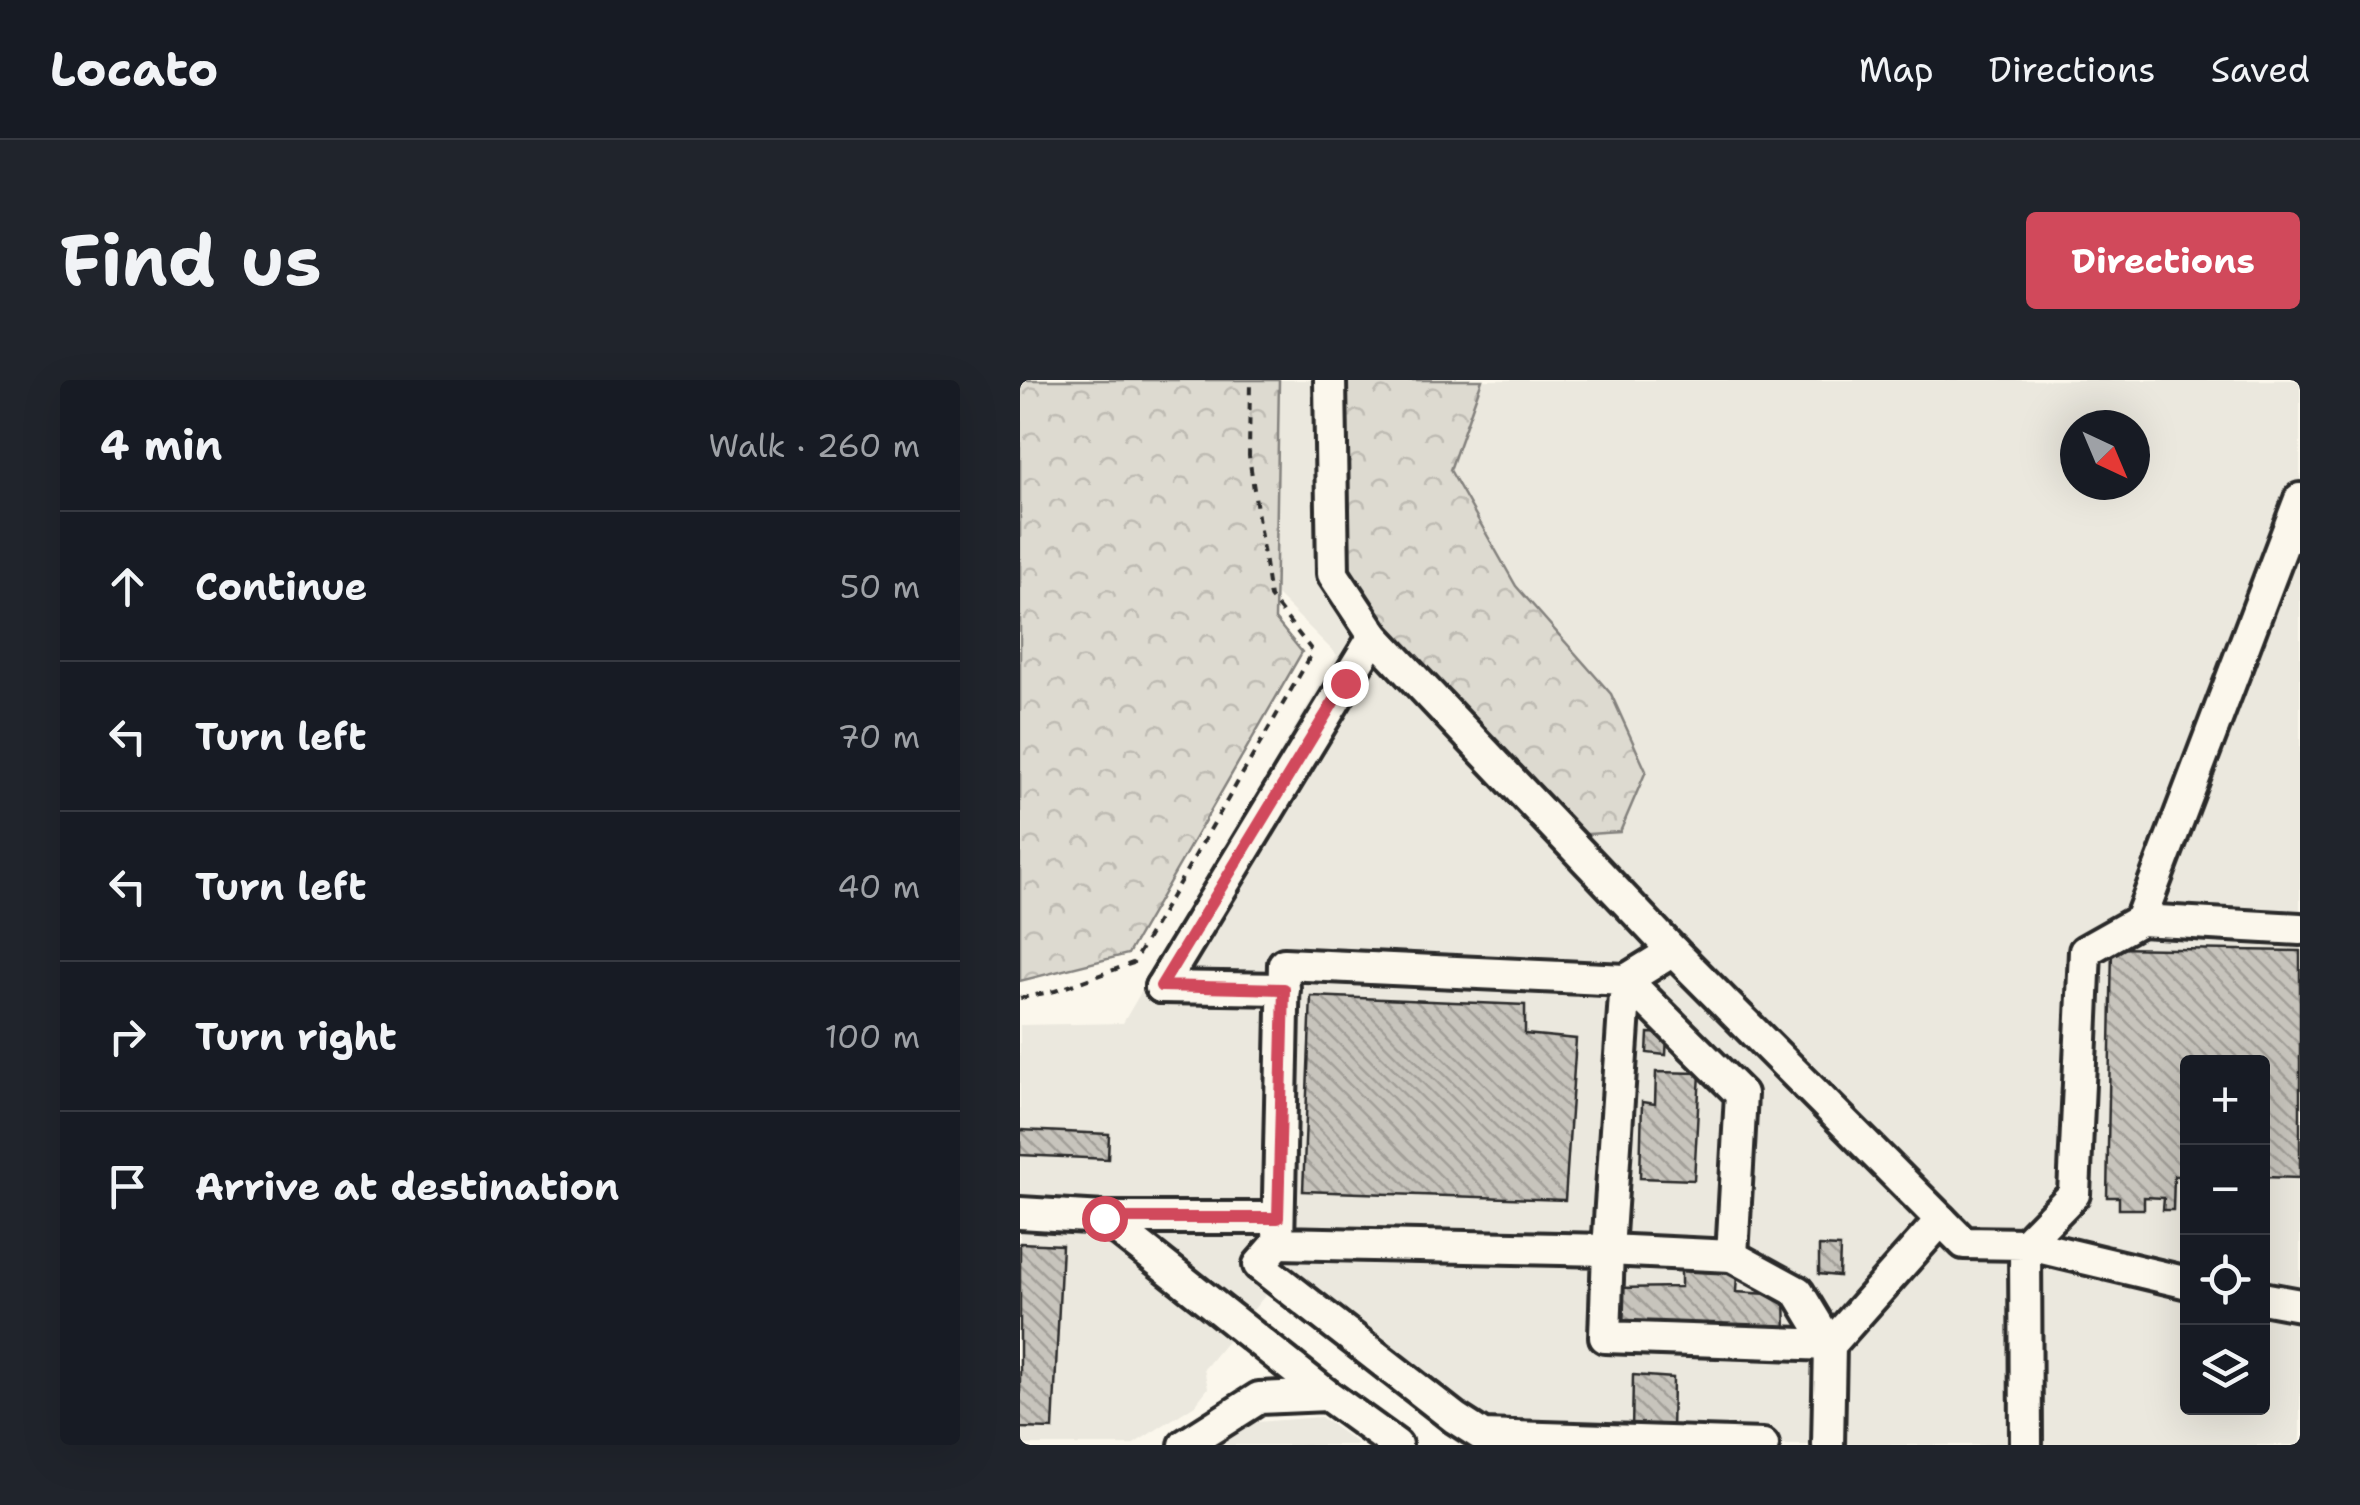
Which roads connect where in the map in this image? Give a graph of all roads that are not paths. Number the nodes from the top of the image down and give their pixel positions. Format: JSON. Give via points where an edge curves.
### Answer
{"nodes":[{"id":1,"x":1330,"y":380,"type":"edge"},
{"id":2,"x":2300,"y":499,"type":"edge"},
{"id":3,"x":1374,"y":636,"type":"junction"},
{"id":4,"x":2140,"y":920,"type":"junction"},
{"id":5,"x":2300,"y":929,"type":"edge"},
{"id":6,"x":1674,"y":951,"type":"junction"},
{"id":7,"x":1626,"y":980,"type":"junction"},
{"id":8,"x":1284,"y":989,"type":"junction"},
{"id":9,"x":1020,"y":1213,"type":"edge"},
{"id":10,"x":1104,"y":1218,"type":"junction"},
{"id":11,"x":1941,"y":1220,"type":"junction"},
{"id":12,"x":1278,"y":1230,"type":"junction"},
{"id":13,"x":2025,"y":1244,"type":"junction"},
{"id":14,"x":1608,"y":1250,"type":"junction"},
{"id":15,"x":1732,"y":1256,"type":"junction"},
{"id":16,"x":2180,"y":1281,"type":"edge"},
{"id":17,"x":2270,"y":1299,"type":"edge"},
{"id":18,"x":2300,"y":1304,"type":"edge"},
{"id":19,"x":1830,"y":1344,"type":"junction"},
{"id":20,"x":1327,"y":1395,"type":"junction"},
{"id":21,"x":1185,"y":1445,"type":"edge"},
{"id":22,"x":1396,"y":1445,"type":"edge"},
{"id":23,"x":1763,"y":1445,"type":"edge"},
{"id":24,"x":1828,"y":1445,"type":"edge"},
{"id":25,"x":2026,"y":1445,"type":"edge"}],
"edges":[{"from":1,"to":3,"type":"street","via":[[1333,574]]},
{"from":2,"to":4,"type":"street"},
{"from":3,"to":6,"type":"street"},
{"from":3,"to":8,"type":"street","via":[[1161,986]]},
{"from":4,"to":5,"type":"street"},
{"from":4,"to":13,"type":"street","via":[[2085,951],[2074,1194]]},
{"from":6,"to":7,"type":"street"},
{"from":6,"to":11,"type":"street"},
{"from":7,"to":8,"type":"street","via":[[1284,964]]},
{"from":7,"to":14,"type":"street"},
{"from":7,"to":15,"type":"street","via":[[1742,1094]]},
{"from":8,"to":12,"type":"street"},
{"from":9,"to":10,"type":"street"},
{"from":10,"to":12,"type":"street"},
{"from":10,"to":20,"type":"street"},
{"from":11,"to":13,"type":"street","via":[[1964,1243]]},
{"from":11,"to":19,"type":"street"},
{"from":12,"to":14,"type":"street"},
{"from":12,"to":23,"type":"street","via":[[1260,1265],[1483,1436]]},
{"from":13,"to":16,"type":"street"},
{"from":13,"to":25,"type":"street"},
{"from":14,"to":15,"type":"street"},
{"from":14,"to":19,"type":"street","via":[[1605,1337]]},
{"from":15,"to":19,"type":"street","via":[[1798,1292]]},
{"from":17,"to":18,"type":"street"},
{"from":19,"to":24,"type":"street"},
{"from":20,"to":21,"type":"street","via":[[1259,1398]]},
{"from":20,"to":22,"type":"street"}]}
